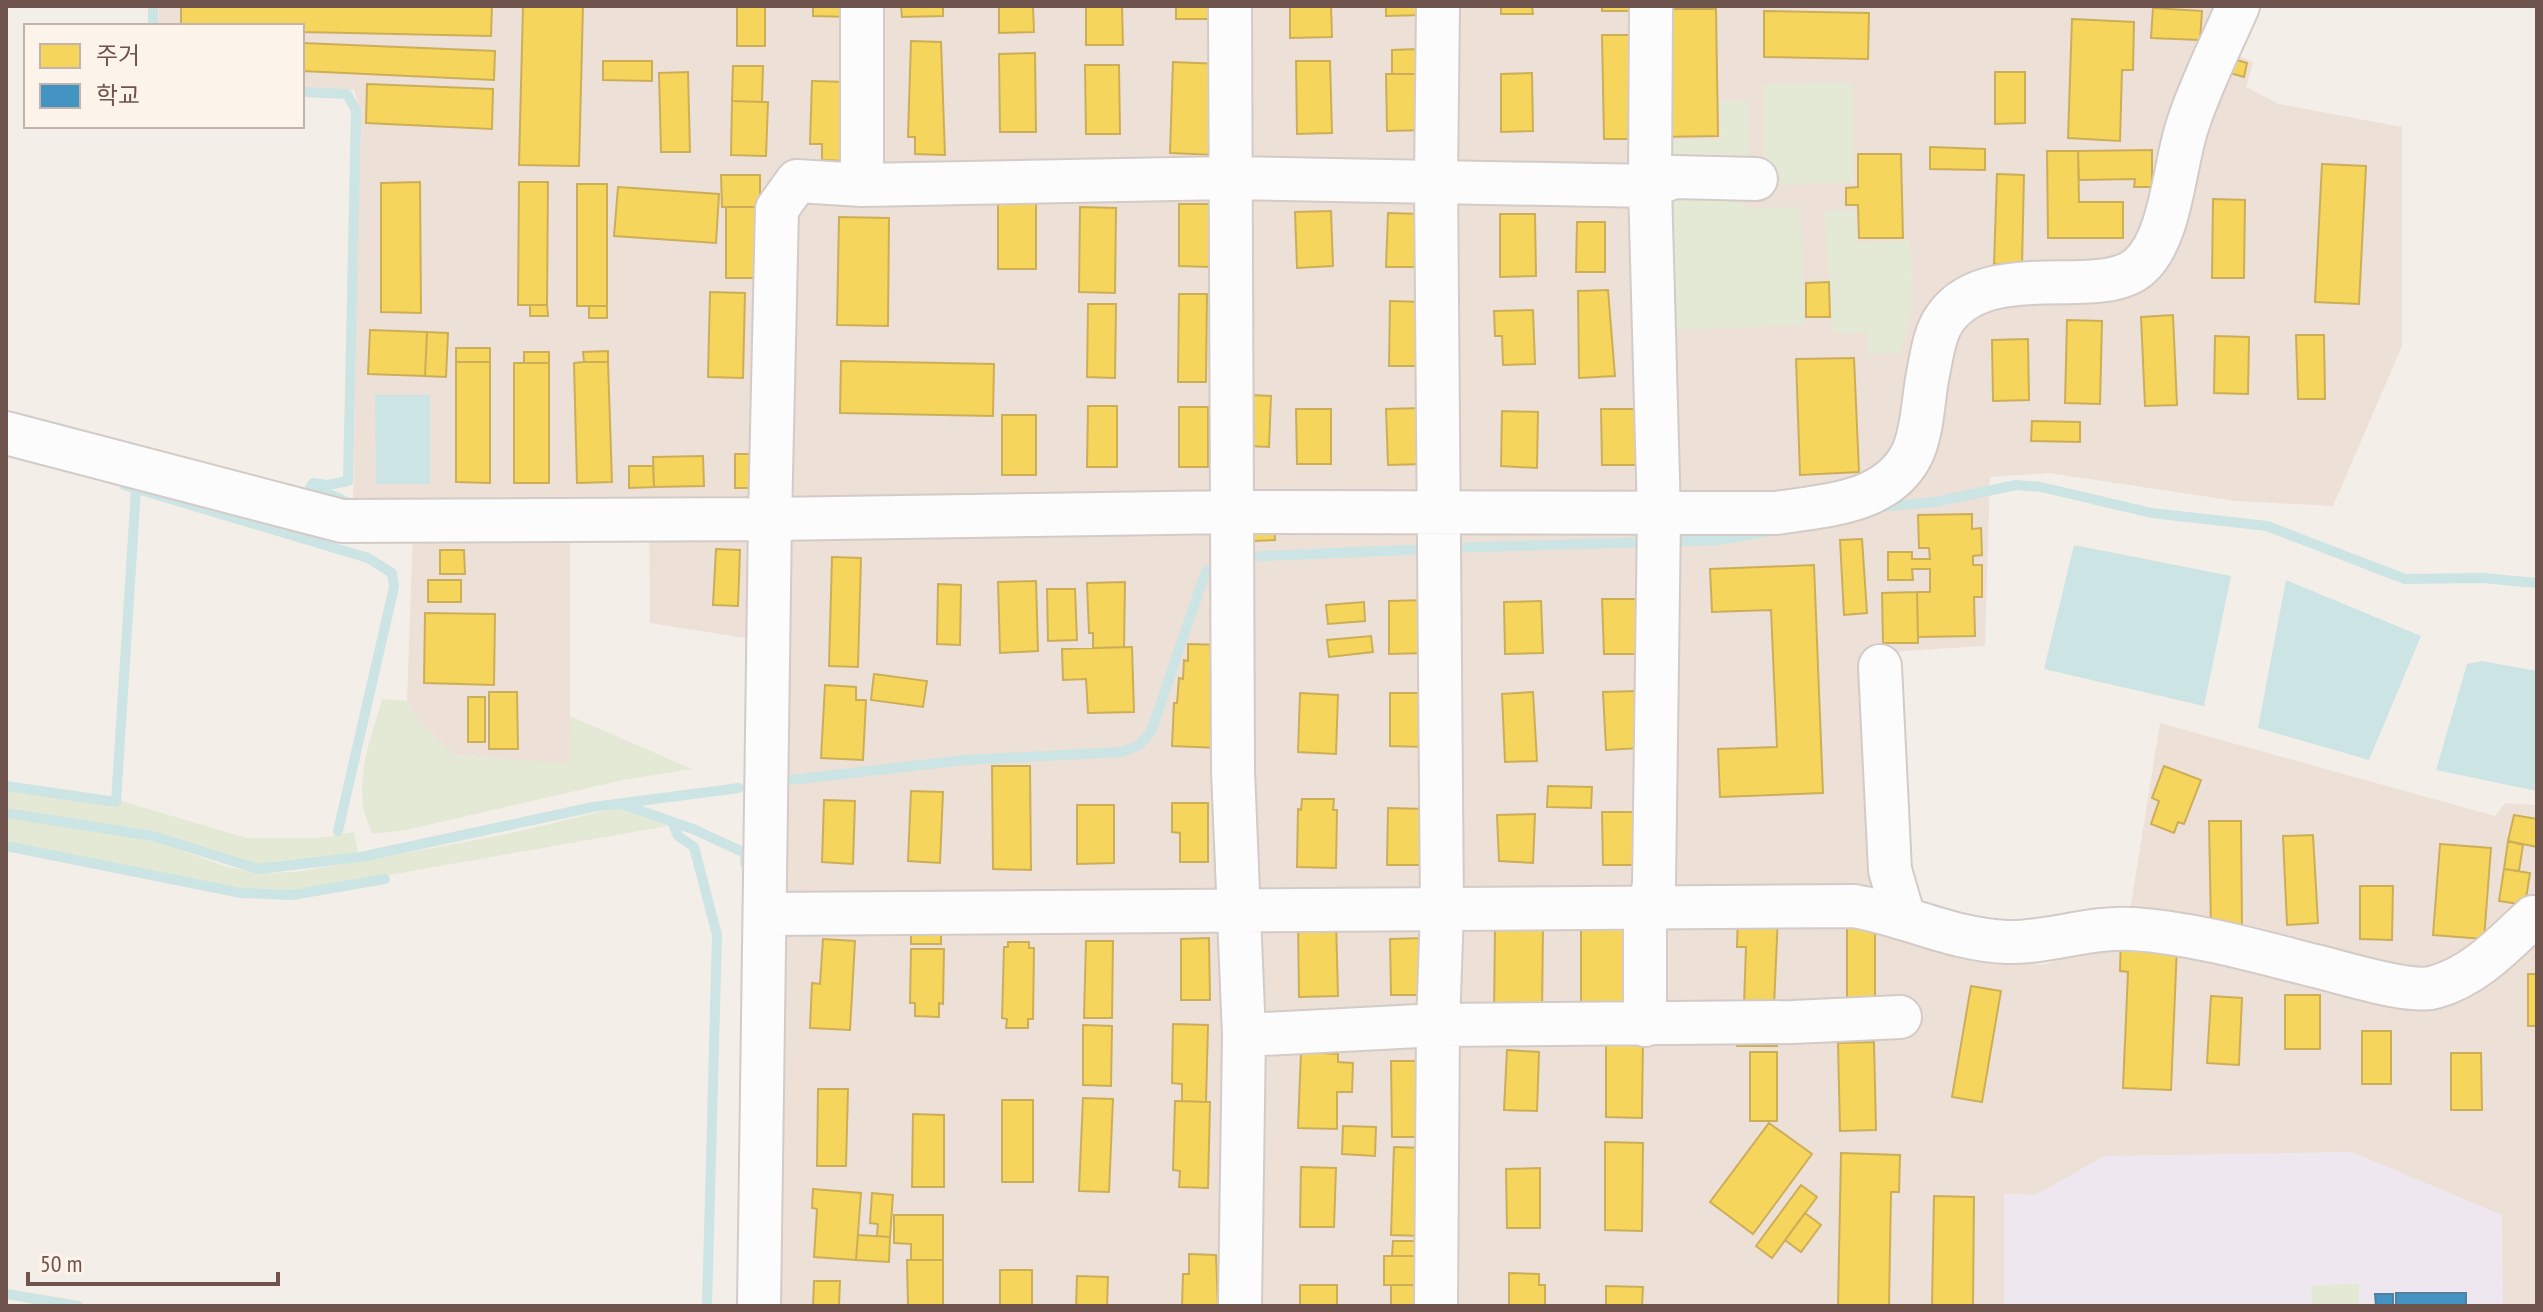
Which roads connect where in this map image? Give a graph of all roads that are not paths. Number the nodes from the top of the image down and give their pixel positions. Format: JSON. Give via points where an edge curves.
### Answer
{"nodes":[{"id":1,"x":862,"y":6,"type":"edge"},
{"id":2,"x":1230,"y":6,"type":"edge"},
{"id":3,"x":1438,"y":6,"type":"edge"},
{"id":4,"x":1651,"y":6,"type":"edge"},
{"id":5,"x":2238,"y":6,"type":"edge"},
{"id":6,"x":1228,"y":178,"type":"junction"},
{"id":7,"x":1756,"y":179,"type":"dead end"},
{"id":8,"x":1436,"y":180,"type":"junction"},
{"id":9,"x":862,"y":185,"type":"junction"},
{"id":10,"x":1650,"y":186,"type":"junction"},
{"id":11,"x":6,"y":433,"type":"edge"},
{"id":12,"x":770,"y":519,"type":"junction"},
{"id":13,"x":1658,"y":532,"type":"junction"},
{"id":14,"x":1440,"y":537,"type":"junction"},
{"id":15,"x":1233,"y":540,"type":"junction"},
{"id":16,"x":1880,"y":666,"type":"dead end"},
{"id":17,"x":1648,"y":910,"type":"junction"},
{"id":18,"x":1237,"y":911,"type":"junction"},
{"id":19,"x":1442,"y":911,"type":"junction"},
{"id":20,"x":765,"y":914,"type":"junction"},
{"id":21,"x":2533,"y":917,"type":"dead end"},
{"id":22,"x":1904,"y":918,"type":"junction"},
{"id":23,"x":1900,"y":1017,"type":"dead end"},
{"id":24,"x":1438,"y":1025,"type":"junction"},
{"id":25,"x":1645,"y":1025,"type":"junction"},
{"id":26,"x":1244,"y":1035,"type":"junction"},
{"id":27,"x":759,"y":1306,"type":"edge"},
{"id":28,"x":1240,"y":1306,"type":"edge"},
{"id":29,"x":1436,"y":1306,"type":"edge"}],
"edges":[{"from":1,"to":9,"type":"street"},
{"from":2,"to":6,"type":"street"},
{"from":3,"to":8,"type":"street"},
{"from":4,"to":10,"type":"street"},
{"from":5,"to":13,"type":"street","via":[[2188,124],[2153,250],[2138,268],[2119,277],[1996,286],[1966,299],[1947,316],[1937,335],[1914,449],[1901,472],[1882,488],[1848,502]]},
{"from":6,"to":8,"type":"street"},
{"from":6,"to":9,"type":"street"},
{"from":6,"to":15,"type":"street"},
{"from":7,"to":10,"type":"street","via":[[1674,177]]},
{"from":8,"to":10,"type":"street"},
{"from":8,"to":14,"type":"street"},
{"from":9,"to":12,"type":"street","via":[[797,181],[777,209]]},
{"from":10,"to":13,"type":"street"},
{"from":11,"to":12,"type":"street","via":[[342,521]]},
{"from":12,"to":15,"type":"street"},
{"from":12,"to":20,"type":"street"},
{"from":13,"to":14,"type":"street"},
{"from":13,"to":17,"type":"street","via":[[1654,885]]},
{"from":14,"to":15,"type":"street"},
{"from":14,"to":19,"type":"street"},
{"from":15,"to":18,"type":"street"},
{"from":16,"to":22,"type":"street","via":[[1890,870]]},
{"from":17,"to":19,"type":"street"},
{"from":17,"to":22,"type":"street","via":[[1854,906]]},
{"from":17,"to":25,"type":"street"},
{"from":18,"to":19,"type":"street"},
{"from":18,"to":20,"type":"street"},
{"from":18,"to":26,"type":"street"},
{"from":19,"to":24,"type":"street"},
{"from":20,"to":27,"type":"street"},
{"from":21,"to":22,"type":"street","via":[[2482,963],[2433,988],[2394,985],[2246,949],[2131,929],[2005,942],[1930,929]]},
{"from":23,"to":25,"type":"street"},
{"from":24,"to":25,"type":"street"},
{"from":24,"to":26,"type":"street"},
{"from":24,"to":29,"type":"street"},
{"from":26,"to":28,"type":"street"}]}
